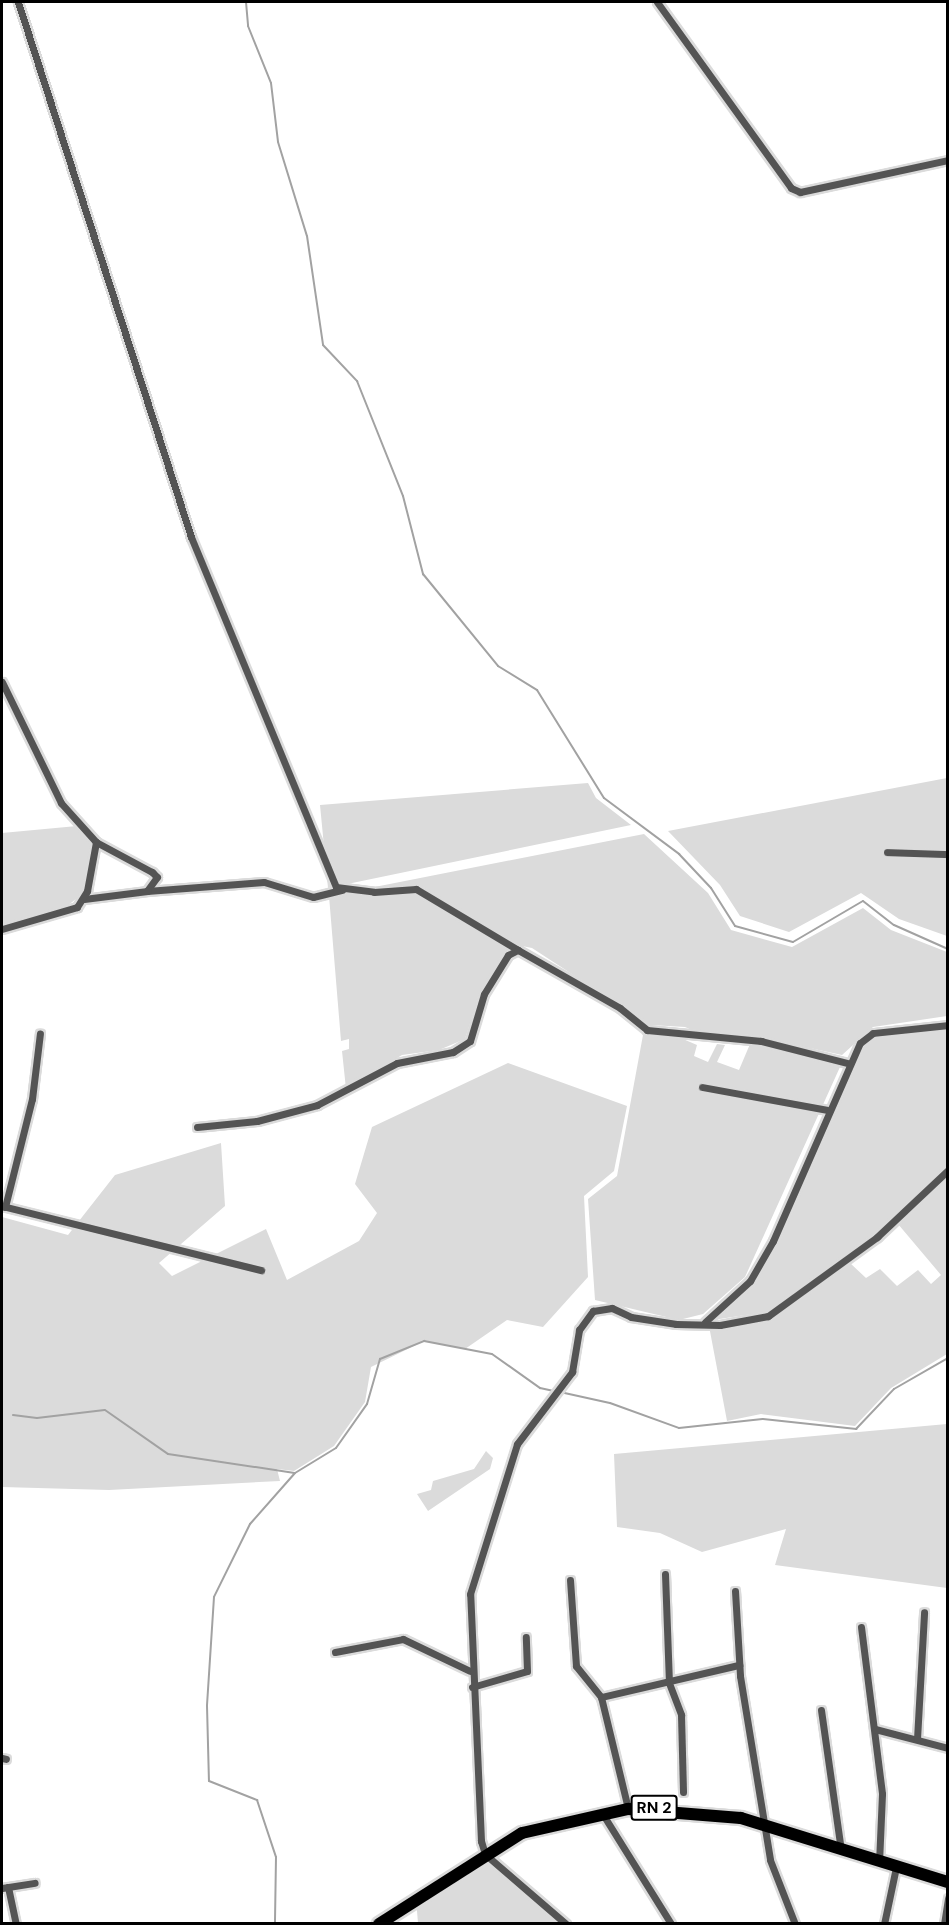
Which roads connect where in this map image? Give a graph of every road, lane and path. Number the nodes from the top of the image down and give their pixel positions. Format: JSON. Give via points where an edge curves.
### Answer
{"nodes":[{"id":1,"x":18,"y":2,"type":"edge"},
{"id":2,"x":657,"y":2,"type":"edge"},
{"id":3,"x":948,"y":160,"type":"edge"},
{"id":4,"x":2,"y":682,"type":"edge"},
{"id":5,"x":96,"y":842,"type":"junction"},
{"id":6,"x":887,"y":852,"type":"dead end"},
{"id":7,"x":948,"y":854,"type":"edge"},
{"id":8,"x":342,"y":890,"type":"junction"},
{"id":9,"x":147,"y":891,"type":"junction"},
{"id":10,"x":84,"y":899,"type":"junction"},
{"id":11,"x":2,"y":929,"type":"edge"},
{"id":12,"x":519,"y":950,"type":"junction"},
{"id":13,"x":948,"y":1024,"type":"edge"},
{"id":14,"x":40,"y":1034,"type":"dead end"},
{"id":15,"x":847,"y":1063,"type":"junction"},
{"id":16,"x":702,"y":1087,"type":"dead end"},
{"id":17,"x":827,"y":1110,"type":"junction"},
{"id":18,"x":197,"y":1127,"type":"dead end"},
{"id":19,"x":948,"y":1170,"type":"edge"},
{"id":20,"x":3,"y":1206,"type":"edge"},
{"id":21,"x":261,"y":1270,"type":"dead end"},
{"id":22,"x":705,"y":1322,"type":"junction"},
{"id":23,"x":665,"y":1574,"type":"dead end"},
{"id":24,"x":570,"y":1580,"type":"dead end"},
{"id":25,"x":735,"y":1591,"type":"dead end"},
{"id":26,"x":924,"y":1612,"type":"dead end"},
{"id":27,"x":861,"y":1627,"type":"dead end"},
{"id":28,"x":526,"y":1637,"type":"dead end"},
{"id":29,"x":335,"y":1652,"type":"dead end"},
{"id":30,"x":739,"y":1665,"type":"junction"},
{"id":31,"x":470,"y":1671,"type":"junction"},
{"id":32,"x":669,"y":1683,"type":"junction"},
{"id":33,"x":472,"y":1687,"type":"junction"},
{"id":34,"x":601,"y":1697,"type":"junction"},
{"id":35,"x":821,"y":1710,"type":"dead end"},
{"id":36,"x":875,"y":1729,"type":"junction"},
{"id":37,"x":916,"y":1739,"type":"junction"},
{"id":38,"x":948,"y":1749,"type":"edge"},
{"id":39,"x":683,"y":1792,"type":"dead end"},
{"id":40,"x":628,"y":1809,"type":"junction"},
{"id":41,"x":602,"y":1813,"type":"junction"},
{"id":42,"x":765,"y":1828,"type":"junction"},
{"id":43,"x":841,"y":1851,"type":"junction"},
{"id":44,"x":485,"y":1854,"type":"junction"},
{"id":45,"x":879,"y":1862,"type":"junction"},
{"id":46,"x":896,"y":1867,"type":"junction"},
{"id":47,"x":948,"y":1882,"type":"edge"},
{"id":48,"x":34,"y":1883,"type":"dead end"},
{"id":49,"x":5,"y":1887,"type":"edge"},
{"id":50,"x":948,"y":1898,"type":"edge"},
{"id":51,"x":16,"y":1923,"type":"edge"},
{"id":52,"x":379,"y":1923,"type":"edge"},
{"id":53,"x":566,"y":1923,"type":"edge"},
{"id":54,"x":671,"y":1923,"type":"edge"},
{"id":55,"x":795,"y":1923,"type":"edge"},
{"id":56,"x":884,"y":1923,"type":"edge"},
{"id":57,"x":944,"y":1923,"type":"edge"}],
"edges":[{"from":1,"to":8,"type":"street","via":[[191,537],[314,838]]},
{"from":2,"to":3,"type":"street","via":[[791,188],[800,192]]},
{"from":4,"to":5,"type":"street","via":[[61,803]]},
{"from":5,"to":9,"type":"street","via":[[153,872],[157,877]]},
{"from":5,"to":10,"type":"street"},
{"from":6,"to":7,"type":"street"},
{"from":8,"to":9,"type":"street","via":[[314,897],[264,882]]},
{"from":8,"to":12,"type":"street","via":[[416,888]]},
{"from":9,"to":10,"type":"street"},
{"from":10,"to":11,"type":"street","via":[[66,913]]},
{"from":12,"to":15,"type":"street","via":[[620,1008],[647,1030],[761,1041]]},
{"from":12,"to":18,"type":"street","via":[[508,955],[484,994],[470,1041],[453,1052],[397,1063],[317,1105],[257,1121]]},
{"from":13,"to":15,"type":"street","via":[[873,1033]]},
{"from":14,"to":20,"type":"street","via":[[32,1099]]},
{"from":15,"to":17,"type":"street"},
{"from":16,"to":17,"type":"street"},
{"from":17,"to":22,"type":"street","via":[[772,1241],[750,1281]]},
{"from":19,"to":22,"type":"street","via":[[877,1237],[796,1300],[746,1321]]},
{"from":20,"to":21,"type":"street"},
{"from":22,"to":31,"type":"street","via":[[661,1323],[599,1307],[579,1330],[574,1368],[517,1444],[477,1565],[469,1613]]},
{"from":23,"to":32,"type":"street"},
{"from":24,"to":34,"type":"street","via":[[576,1666]]},
{"from":25,"to":30,"type":"street"},
{"from":26,"to":37,"type":"street"},
{"from":27,"to":36,"type":"street"},
{"from":28,"to":33,"type":"street","via":[[528,1671]]},
{"from":29,"to":31,"type":"street","via":[[403,1639]]},
{"from":30,"to":32,"type":"street"},
{"from":30,"to":42,"type":"street"},
{"from":31,"to":33,"type":"street"},
{"from":32,"to":34,"type":"street"},
{"from":32,"to":39,"type":"street","via":[[681,1715]]},
{"from":33,"to":44,"type":"street"},
{"from":34,"to":40,"type":"street"},
{"from":35,"to":43,"type":"street"},
{"from":36,"to":37,"type":"street"},
{"from":36,"to":45,"type":"street","via":[[882,1794]]},
{"from":37,"to":38,"type":"street"},
{"from":40,"to":41,"type":"highway","number":"RN 2"},
{"from":40,"to":42,"type":"highway","number":"RN 2","via":[[725,1815]]},
{"from":41,"to":44,"type":"highway","number":"RN 2","via":[[536,1829]]},
{"from":41,"to":54,"type":"street"},
{"from":42,"to":43,"type":"highway","number":"RN 2"},
{"from":42,"to":55,"type":"street"},
{"from":43,"to":45,"type":"highway","number":"RN 2"},
{"from":44,"to":52,"type":"highway","number":"RN 2"},
{"from":44,"to":53,"type":"street"},
{"from":45,"to":46,"type":"highway","number":"RN 2"},
{"from":46,"to":47,"type":"highway","number":"RN 2"},
{"from":46,"to":56,"type":"street"},
{"from":48,"to":49,"type":"street"},
{"from":49,"to":51,"type":"street"},
{"from":50,"to":57,"type":"street"}]}
